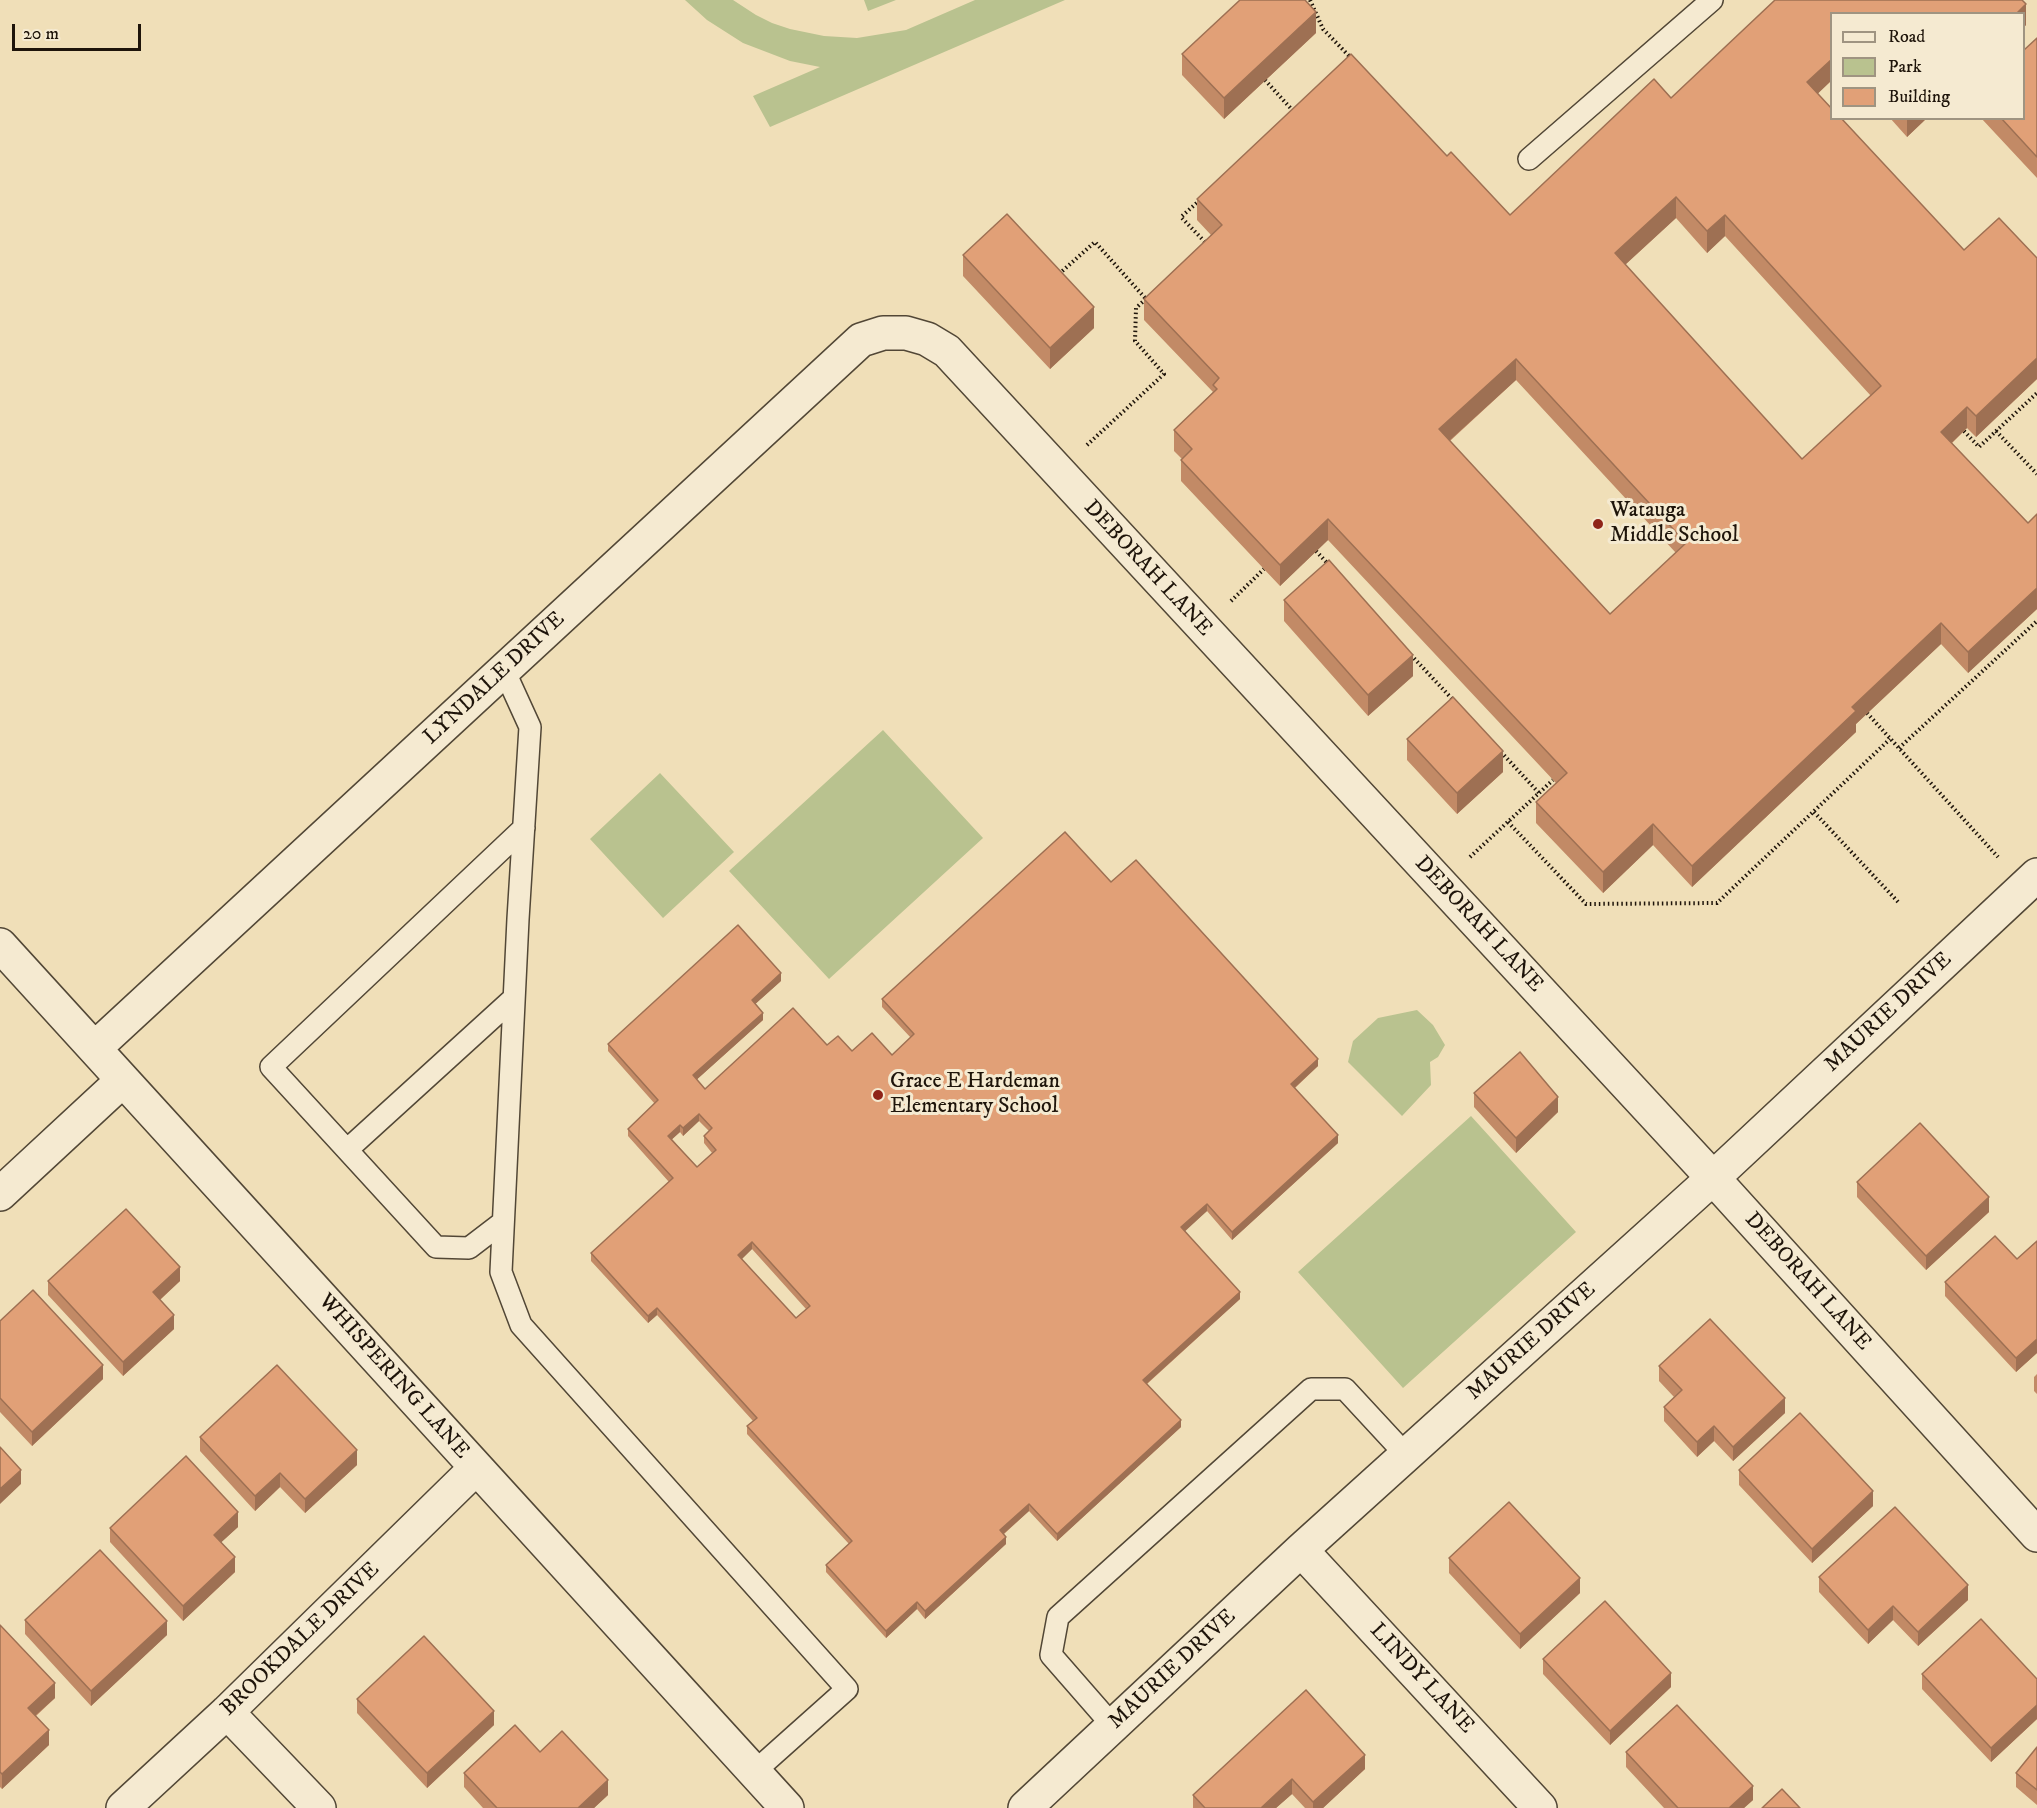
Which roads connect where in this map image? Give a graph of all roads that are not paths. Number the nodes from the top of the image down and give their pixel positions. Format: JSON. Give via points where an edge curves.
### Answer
{"nodes":[{"id":1,"x":1712,"y":0,"type":"edge"},
{"id":2,"x":1529,"y":159,"type":"dead end"},
{"id":3,"x":906,"y":333,"type":"joint"},
{"id":4,"x":504,"y":670,"type":"junction"},
{"id":5,"x":524,"y":828,"type":"junction"},
{"id":6,"x":2031,"y":881,"type":"edge"},
{"id":7,"x":0,"y":945,"type":"edge"},
{"id":8,"x":514,"y":998,"type":"junction"},
{"id":9,"x":95,"y":1048,"type":"junction"},
{"id":10,"x":123,"y":1080,"type":"junction"},
{"id":11,"x":348,"y":1149,"type":"junction"},
{"id":12,"x":1713,"y":1178,"type":"junction"},
{"id":13,"x":0,"y":1194,"type":"edge"},
{"id":14,"x":503,"y":1222,"type":"junction"},
{"id":15,"x":1407,"y":1456,"type":"junction"},
{"id":16,"x":476,"y":1468,"type":"junction"},
{"id":17,"x":2037,"y":1535,"type":"edge"},
{"id":18,"x":1302,"y":1550,"type":"junction"},
{"id":19,"x":227,"y":1712,"type":"junction"},
{"id":20,"x":1113,"y":1726,"type":"junction"},
{"id":21,"x":754,"y":1773,"type":"junction"},
{"id":22,"x":123,"y":1808,"type":"edge"},
{"id":23,"x":320,"y":1808,"type":"edge"},
{"id":24,"x":787,"y":1808,"type":"edge"},
{"id":25,"x":1025,"y":1808,"type":"edge"},
{"id":26,"x":1540,"y":1808,"type":"edge"}],
"edges":[{"from":1,"to":2,"type":"lane"},
{"from":3,"to":4,"type":"street","name":"LYNDALE DRIVE","via":[[883,333],[861,340]]},
{"from":3,"to":12,"type":"street","name":"DEBORAH LANE","via":[[947,351]]},
{"from":4,"to":5,"type":"lane","via":[[530,728]]},
{"from":4,"to":9,"type":"street","name":"LYNDALE DRIVE"},
{"from":5,"to":8,"type":"lane"},
{"from":5,"to":11,"type":"lane","via":[[271,1067]]},
{"from":6,"to":12,"type":"street","name":"MAURIE DRIVE"},
{"from":7,"to":9,"type":"street","name":"WHISPERING LANE"},
{"from":8,"to":11,"type":"lane"},
{"from":8,"to":14,"type":"lane"},
{"from":9,"to":10,"type":"street","name":"WHISPERING LANE"},
{"from":10,"to":13,"type":"street"},
{"from":10,"to":16,"type":"street","name":"WHISPERING LANE"},
{"from":11,"to":14,"type":"lane","via":[[436,1246],[469,1248]]},
{"from":12,"to":15,"type":"street","name":"MAURIE DRIVE"},
{"from":12,"to":17,"type":"street","name":"DEBORAH LANE"},
{"from":14,"to":21,"type":"lane","via":[[501,1272],[521,1325],[847,1689]]},
{"from":15,"to":18,"type":"street","name":"MAURIE DRIVE"},
{"from":15,"to":20,"type":"lane","via":[[1345,1389],[1311,1389],[1058,1617],[1051,1655]]},
{"from":16,"to":19,"type":"street","name":"BROOKDALE DRIVE"},
{"from":16,"to":21,"type":"street","name":"WHISPERING LANE"},
{"from":18,"to":20,"type":"street","name":"MAURIE DRIVE"},
{"from":18,"to":26,"type":"street","name":"LINDY LANE"},
{"from":19,"to":22,"type":"street","name":"BROOKDALE DRIVE"},
{"from":19,"to":23,"type":"street"},
{"from":20,"to":25,"type":"street","name":"MAURIE DRIVE"},
{"from":21,"to":24,"type":"street","name":"WHISPERING LANE"}]}
